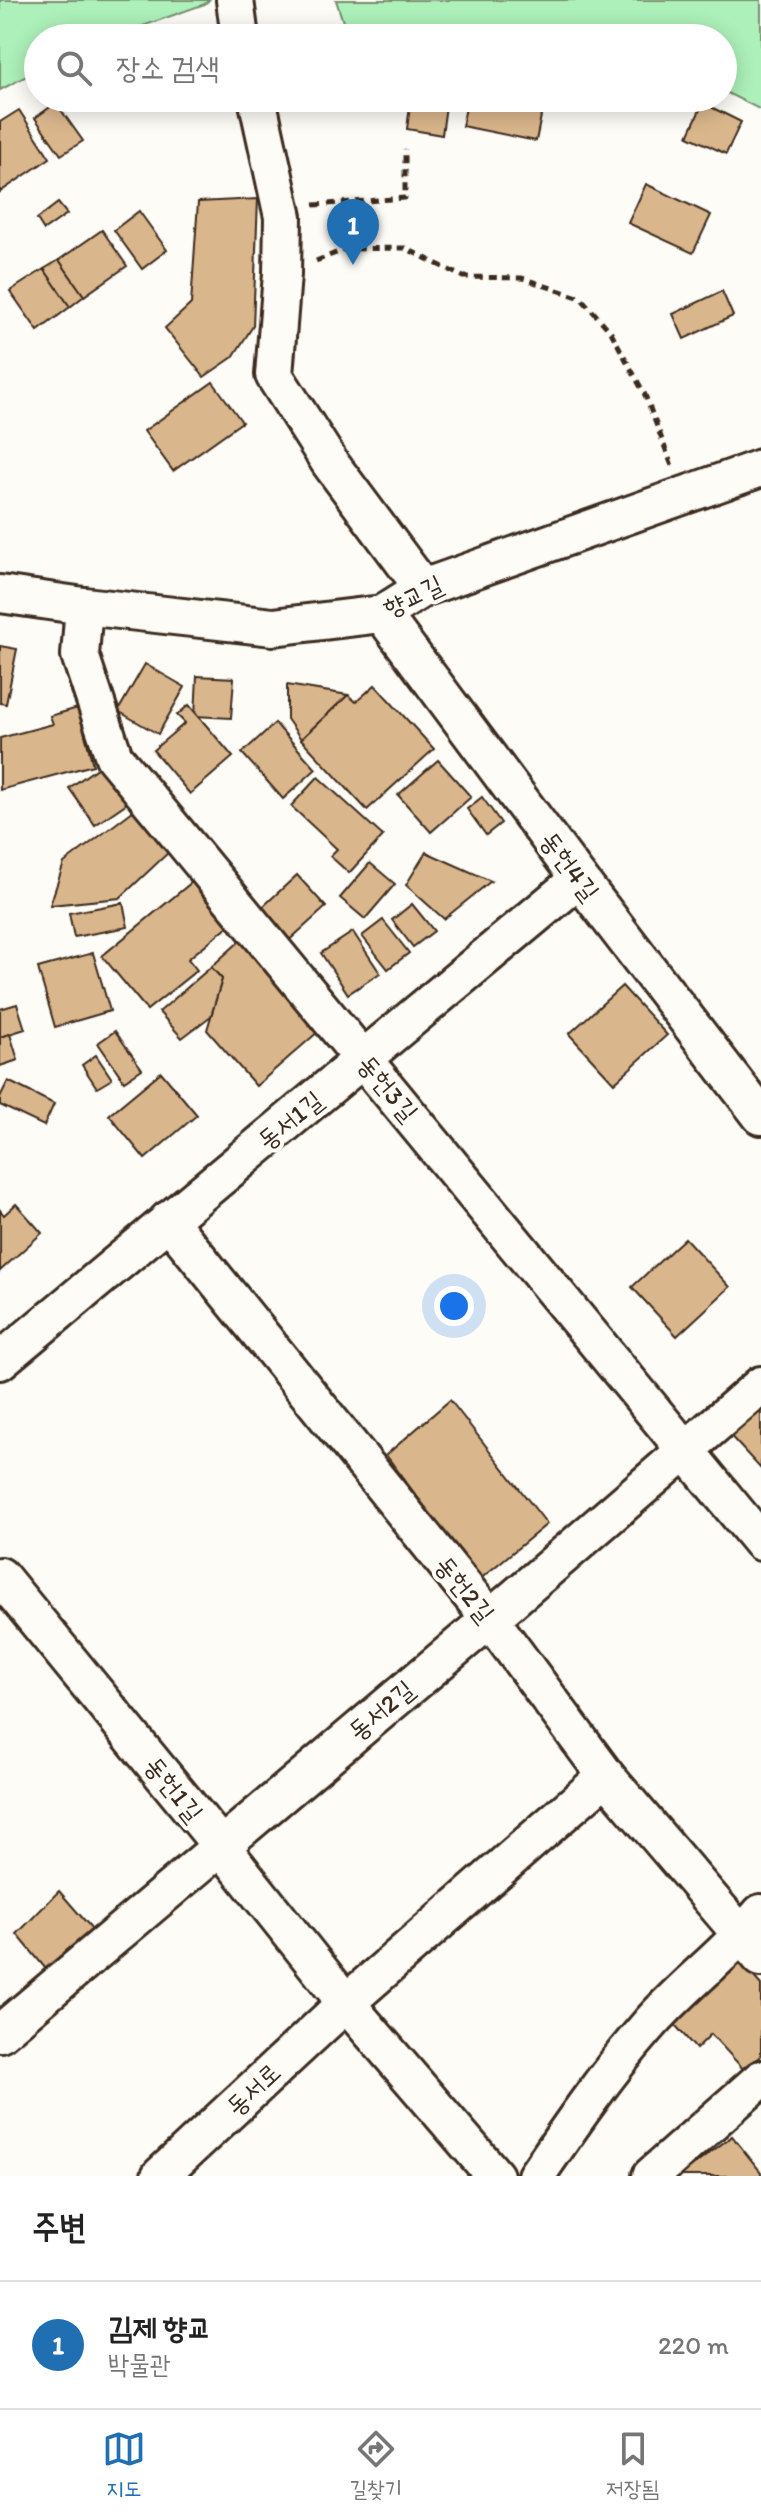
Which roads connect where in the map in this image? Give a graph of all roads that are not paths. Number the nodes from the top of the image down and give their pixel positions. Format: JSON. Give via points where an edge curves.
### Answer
{"nodes":[{"id":1,"x":235,"y":0,"type":"edge"},
{"id":2,"x":238,"y":24,"type":"edge"},
{"id":3,"x":260,"y":112,"type":"edge"},
{"id":4,"x":761,"y":468,"type":"edge"},
{"id":5,"x":423,"y":588,"type":"junction"},
{"id":6,"x":0,"y":594,"type":"edge"},
{"id":7,"x":84,"y":606,"type":"junction"},
{"id":8,"x":382,"y":614,"type":"junction"},
{"id":9,"x":579,"y":879,"type":"junction"},
{"id":10,"x":365,"y":1060,"type":"junction"},
{"id":11,"x":761,"y":1116,"type":"edge"},
{"id":12,"x":168,"y":1220,"type":"junction"},
{"id":13,"x":0,"y":1361,"type":"edge"},
{"id":14,"x":761,"y":1385,"type":"edge"},
{"id":15,"x":686,"y":1448,"type":"junction"},
{"id":16,"x":761,"y":1542,"type":"edge"},
{"id":17,"x":0,"y":1576,"type":"edge"},
{"id":18,"x":490,"y":1619,"type":"junction"},
{"id":19,"x":606,"y":1776,"type":"junction"},
{"id":20,"x":221,"y":1846,"type":"junction"},
{"id":21,"x":755,"y":1936,"type":"edge"},
{"id":22,"x":346,"y":2003,"type":"junction"},
{"id":23,"x":0,"y":2033,"type":"edge"},
{"id":24,"x":761,"y":2079,"type":"edge"},
{"id":25,"x":160,"y":2176,"type":"edge"},
{"id":26,"x":495,"y":2176,"type":"edge"},
{"id":27,"x":536,"y":2176,"type":"edge"},
{"id":28,"x":651,"y":2176,"type":"edge"}],
"edges":[{"from":1,"to":2,"type":"street"},
{"from":3,"to":5,"type":"street","via":[[283,217],[274,375],[330,463]]},
{"from":4,"to":5,"type":"street","name":"향교길"},
{"from":5,"to":8,"type":"street","name":"향교길"},
{"from":6,"to":7,"type":"street","name":"향교길"},
{"from":7,"to":8,"type":"street","name":"향교길","via":[[273,627]]},
{"from":7,"to":10,"type":"street","name":"동헌3길","via":[[80,655],[114,757]]},
{"from":8,"to":9,"type":"street","name":"동헌4길"},
{"from":9,"to":10,"type":"street","name":"동서1길"},
{"from":9,"to":11,"type":"street","name":"동헌4길"},
{"from":10,"to":12,"type":"street","name":"동서1길"},
{"from":10,"to":15,"type":"street","name":"동헌3길"},
{"from":12,"to":13,"type":"street","name":"동서1길"},
{"from":12,"to":18,"type":"street","name":"동헌2길"},
{"from":14,"to":15,"type":"street","name":"동서2길"},
{"from":15,"to":16,"type":"street","name":"동헌3길"},
{"from":15,"to":18,"type":"street","name":"동서2길"},
{"from":17,"to":20,"type":"street","name":"동헌1길"},
{"from":18,"to":19,"type":"street","name":"동헌2길"},
{"from":18,"to":20,"type":"street","name":"동서2길"},
{"from":19,"to":21,"type":"street","name":"동헌2길"},
{"from":19,"to":22,"type":"street"},
{"from":20,"to":22,"type":"street","name":"동헌1길"},
{"from":20,"to":23,"type":"street","name":"동서2길"},
{"from":21,"to":27,"type":"street","via":[[648,2025]]},
{"from":22,"to":25,"type":"street","name":"동서로"},
{"from":22,"to":26,"type":"street","name":"동헌1길"},
{"from":24,"to":28,"type":"street"}]}
